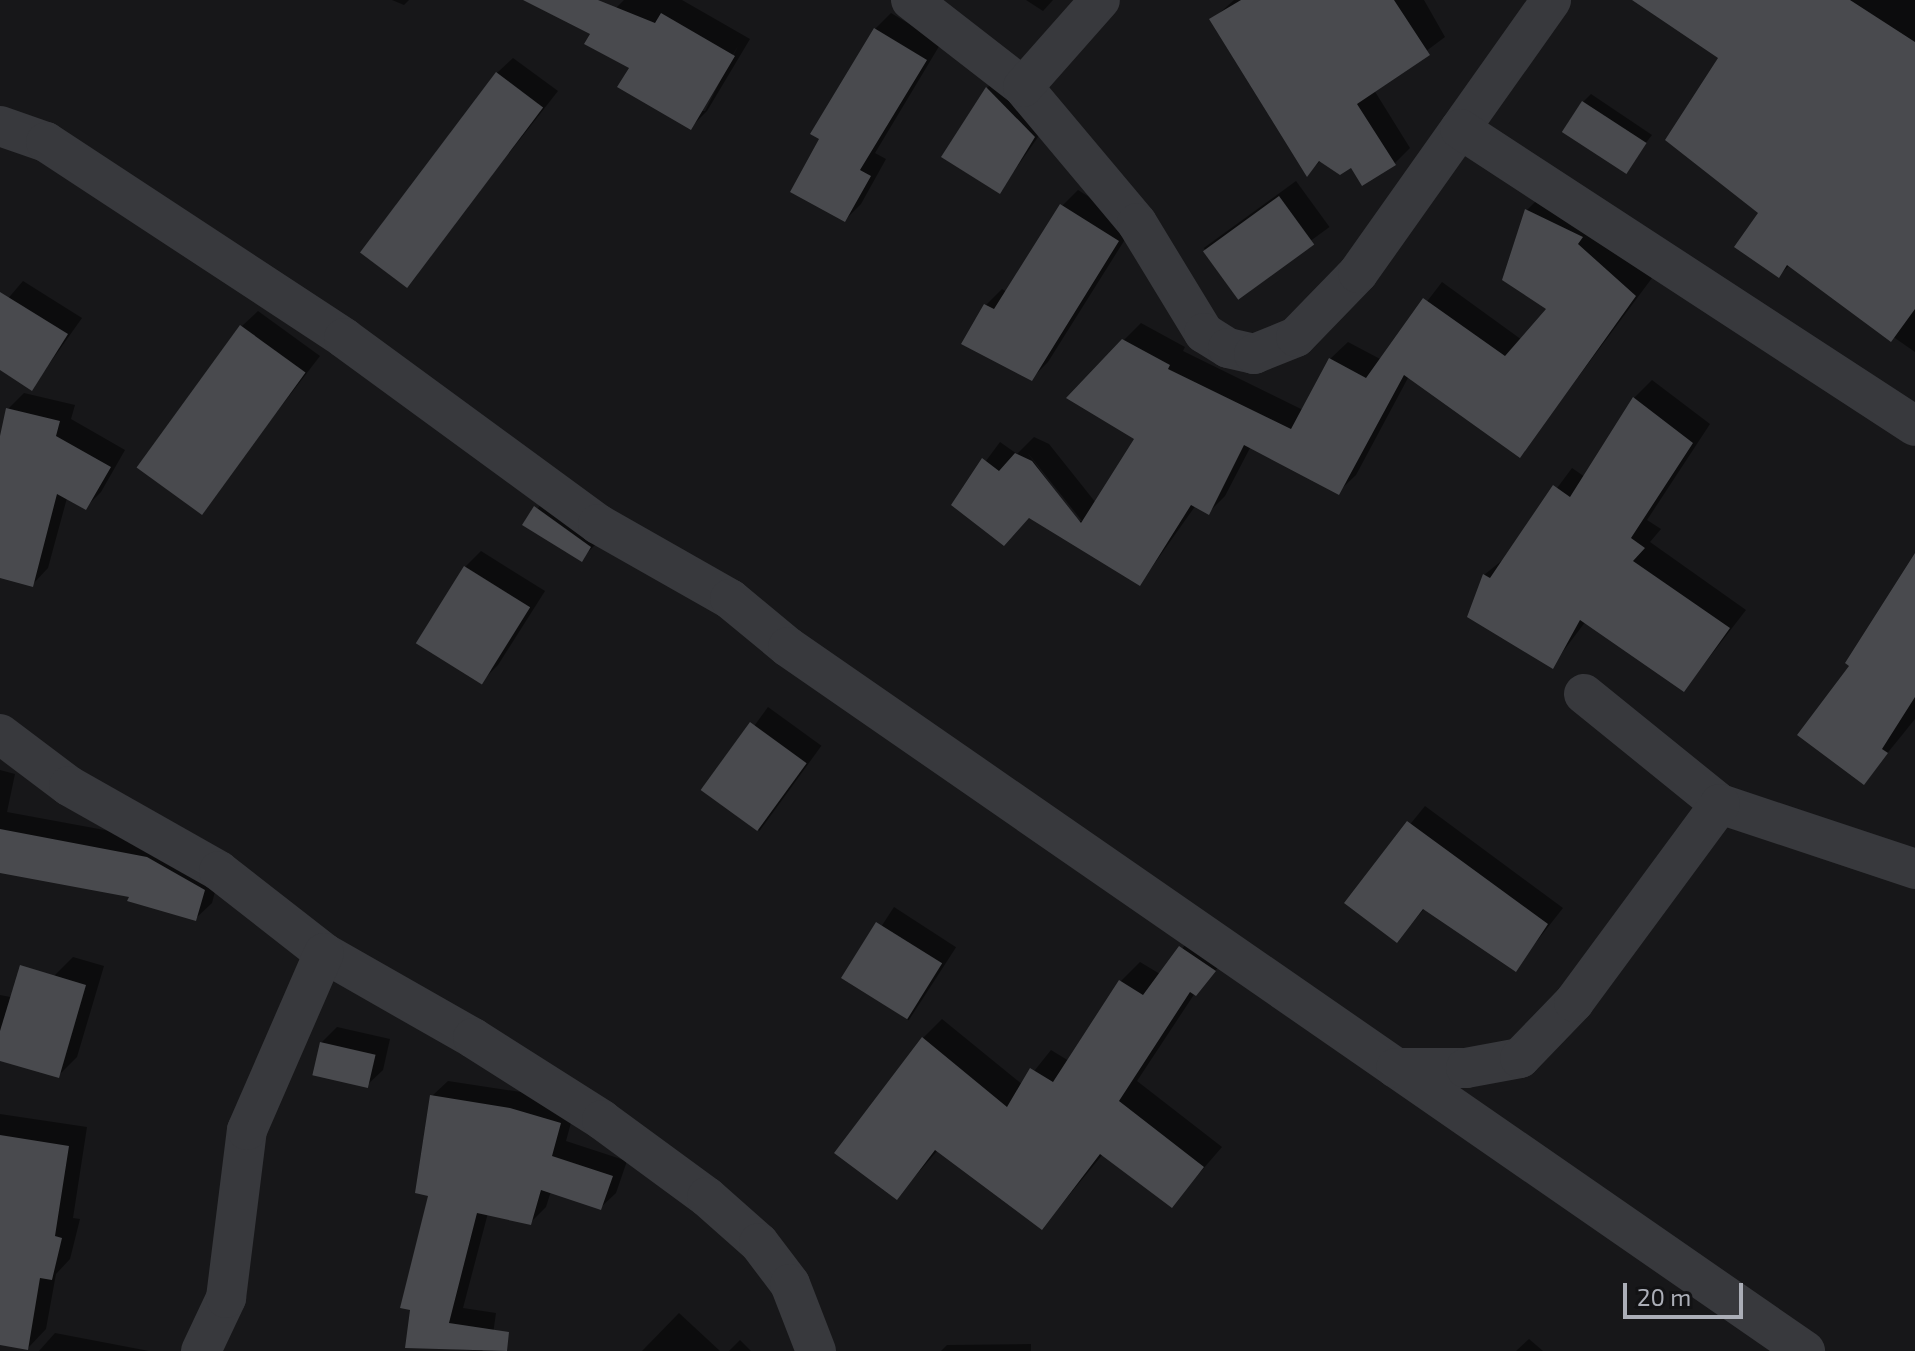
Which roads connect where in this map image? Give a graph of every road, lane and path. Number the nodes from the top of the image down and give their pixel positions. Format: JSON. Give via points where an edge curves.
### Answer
{"nodes":[{"id":1,"x":911,"y":0,"type":"edge"},
{"id":2,"x":1100,"y":0,"type":"edge"},
{"id":3,"x":1551,"y":0,"type":"edge"},
{"id":4,"x":1023,"y":87,"type":"junction"},
{"id":5,"x":0,"y":126,"type":"edge"},
{"id":6,"x":1460,"y":129,"type":"junction"},
{"id":7,"x":1915,"y":426,"type":"edge"},
{"id":8,"x":1584,"y":694,"type":"dead end"},
{"id":9,"x":0,"y":734,"type":"edge"},
{"id":10,"x":1720,"y":804,"type":"junction"},
{"id":11,"x":1915,"y":869,"type":"edge"},
{"id":12,"x":324,"y":953,"type":"junction"},
{"id":13,"x":1396,"y":1068,"type":"junction"},
{"id":14,"x":201,"y":1351,"type":"edge"},
{"id":15,"x":816,"y":1351,"type":"edge"},
{"id":16,"x":1805,"y":1351,"type":"edge"}],
"edges":[{"from":1,"to":4,"type":"street"},
{"from":2,"to":4,"type":"street"},
{"from":3,"to":6,"type":"street"},
{"from":4,"to":6,"type":"street","via":[[1137,223],[1204,333],[1228,348],[1254,354],[1296,337],[1358,273]]},
{"from":5,"to":13,"type":"street","via":[[46,142],[344,338],[598,524],[730,599],[788,647]]},
{"from":6,"to":7,"type":"street"},
{"from":8,"to":10,"type":"street"},
{"from":9,"to":12,"type":"street","via":[[69,786],[219,871]]},
{"from":10,"to":11,"type":"street"},
{"from":10,"to":13,"type":"street","via":[[1574,1002],[1520,1058],[1466,1068]]},
{"from":12,"to":14,"type":"street","via":[[247,1130],[226,1298]]},
{"from":12,"to":15,"type":"street","via":[[551,1087],[707,1197],[759,1243],[790,1284]]},
{"from":13,"to":16,"type":"street"}]}
